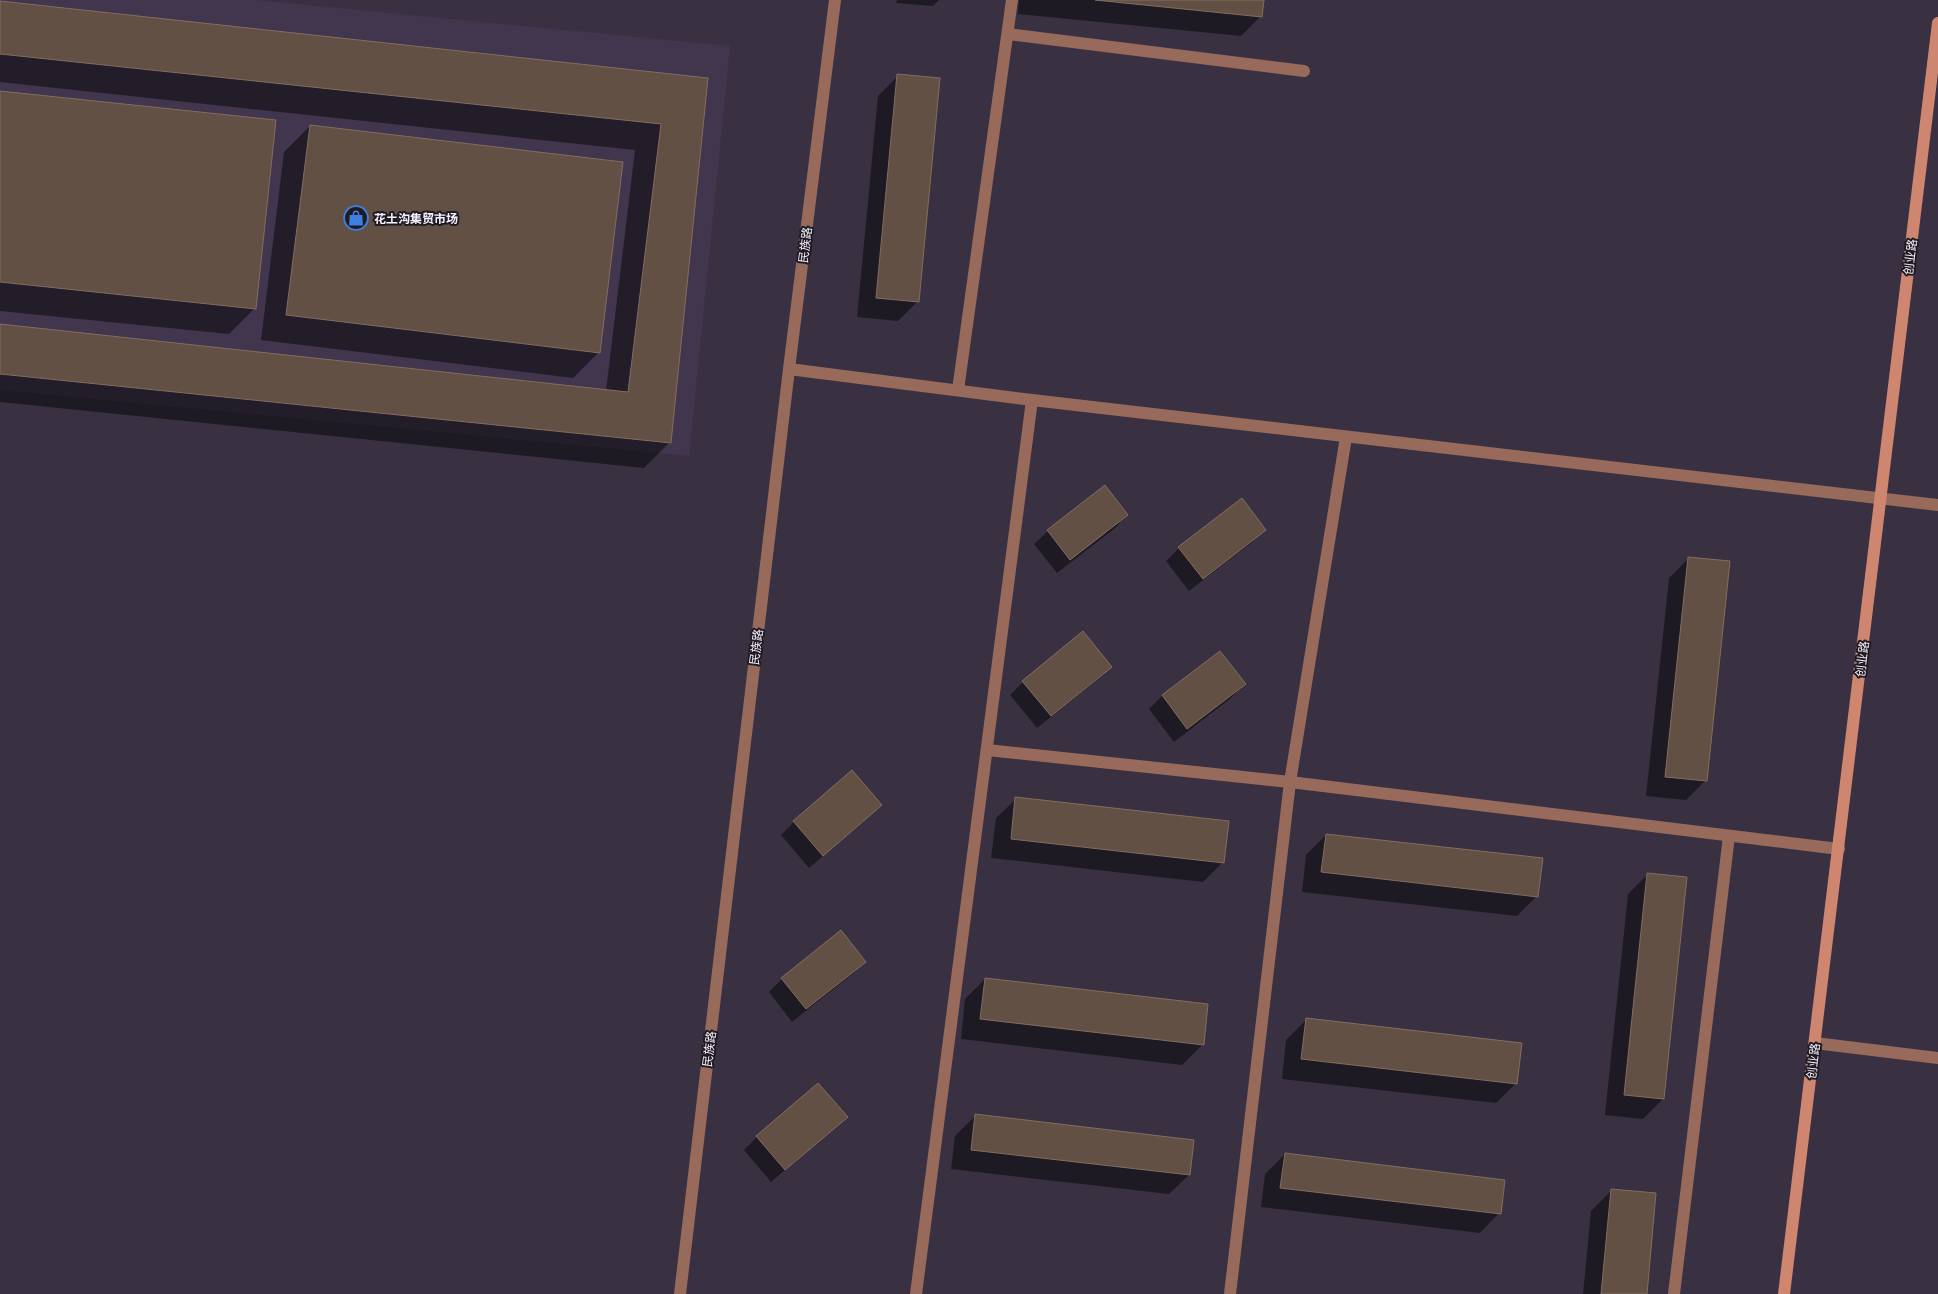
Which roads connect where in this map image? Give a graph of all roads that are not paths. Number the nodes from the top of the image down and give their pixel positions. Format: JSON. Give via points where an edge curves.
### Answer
{"nodes":[{"id":1,"x":835,"y":0,"type":"edge"},
{"id":2,"x":1012,"y":0,"type":"edge"},
{"id":3,"x":1938,"y":23,"type":"edge"},
{"id":4,"x":1008,"y":34,"type":"junction"},
{"id":5,"x":1304,"y":71,"type":"dead end"},
{"id":6,"x":789,"y":369,"type":"junction"},
{"id":7,"x":958,"y":390,"type":"junction"},
{"id":8,"x":1032,"y":400,"type":"junction"},
{"id":9,"x":1346,"y":437,"type":"junction"},
{"id":10,"x":1882,"y":499,"type":"junction"},
{"id":11,"x":1938,"y":505,"type":"edge"},
{"id":12,"x":986,"y":750,"type":"junction"},
{"id":13,"x":1290,"y":782,"type":"junction"},
{"id":14,"x":1729,"y":836,"type":"junction"},
{"id":15,"x":1838,"y":848,"type":"junction"},
{"id":16,"x":1815,"y":1043,"type":"junction"},
{"id":17,"x":1938,"y":1058,"type":"edge"},
{"id":18,"x":680,"y":1294,"type":"edge"},
{"id":19,"x":916,"y":1294,"type":"edge"},
{"id":20,"x":1230,"y":1294,"type":"edge"},
{"id":21,"x":1674,"y":1294,"type":"edge"},
{"id":22,"x":1784,"y":1294,"type":"edge"}],
"edges":[{"from":1,"to":6,"type":"street","name":"民族路"},
{"from":2,"to":4,"type":"street"},
{"from":3,"to":10,"type":"main road","name":"创业路"},
{"from":4,"to":5,"type":"street"},
{"from":4,"to":7,"type":"street"},
{"from":6,"to":7,"type":"street"},
{"from":6,"to":18,"type":"street","name":"民族路"},
{"from":7,"to":8,"type":"street"},
{"from":8,"to":9,"type":"street"},
{"from":8,"to":12,"type":"street"},
{"from":9,"to":10,"type":"street"},
{"from":9,"to":13,"type":"street"},
{"from":10,"to":11,"type":"street"},
{"from":10,"to":15,"type":"main road","name":"创业路"},
{"from":12,"to":13,"type":"street"},
{"from":12,"to":19,"type":"street"},
{"from":13,"to":14,"type":"street"},
{"from":13,"to":20,"type":"street"},
{"from":14,"to":15,"type":"street"},
{"from":14,"to":21,"type":"street"},
{"from":15,"to":16,"type":"main road","name":"创业路"},
{"from":16,"to":17,"type":"street"},
{"from":16,"to":22,"type":"main road","name":"创业路"}]}
